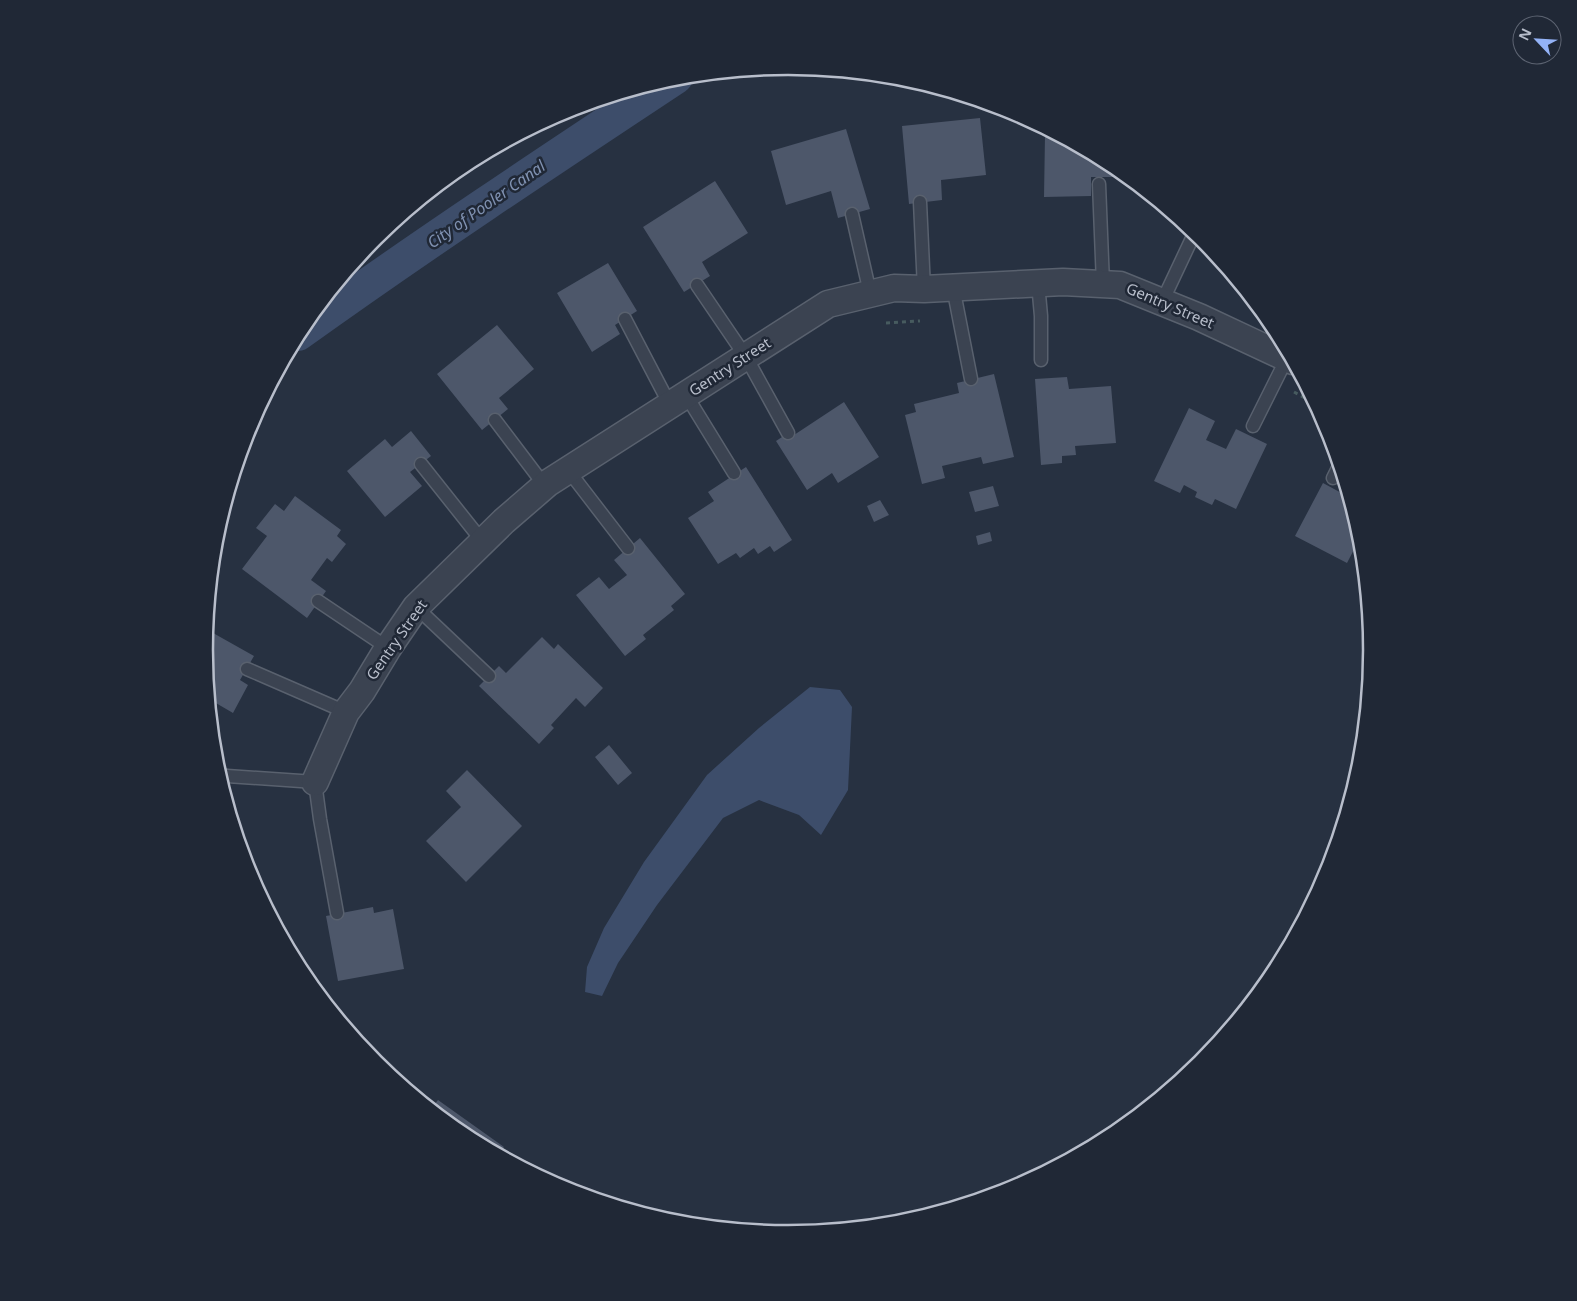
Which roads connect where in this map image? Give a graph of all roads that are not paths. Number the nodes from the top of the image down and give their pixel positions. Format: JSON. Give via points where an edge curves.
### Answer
{"nodes":[{"id":1,"x":1099,"y":184,"type":"dead end"},
{"id":2,"x":920,"y":202,"type":"dead end"},
{"id":3,"x":852,"y":214,"type":"dead end"},
{"id":4,"x":1191,"y":240,"type":"edge"},
{"id":5,"x":1038,"y":283,"type":"junction"},
{"id":6,"x":1103,"y":284,"type":"junction"},
{"id":7,"x":697,"y":285,"type":"dead end"},
{"id":8,"x":953,"y":287,"type":"junction"},
{"id":9,"x":924,"y":289,"type":"junction"},
{"id":10,"x":870,"y":293,"type":"junction"},
{"id":11,"x":1162,"y":302,"type":"junction"},
{"id":12,"x":625,"y":319,"type":"dead end"},
{"id":13,"x":1282,"y":355,"type":"edge"},
{"id":14,"x":746,"y":357,"type":"junction"},
{"id":15,"x":1041,"y":360,"type":"dead end"},
{"id":16,"x":1287,"y":363,"type":"edge"},
{"id":17,"x":972,"y":379,"type":"dead end"},
{"id":18,"x":678,"y":400,"type":"junction"},
{"id":19,"x":496,"y":420,"type":"dead end"},
{"id":20,"x":1253,"y":426,"type":"dead end"},
{"id":21,"x":788,"y":433,"type":"dead end"},
{"id":22,"x":421,"y":464,"type":"dead end"},
{"id":23,"x":568,"y":470,"type":"junction"},
{"id":24,"x":734,"y":473,"type":"dead end"},
{"id":25,"x":1335,"y":473,"type":"edge"},
{"id":26,"x":1333,"y":478,"type":"dead end"},
{"id":27,"x":545,"y":486,"type":"junction"},
{"id":28,"x":482,"y":542,"type":"junction"},
{"id":29,"x":628,"y":548,"type":"dead end"},
{"id":30,"x":318,"y":601,"type":"dead end"},
{"id":31,"x":416,"y":607,"type":"junction"},
{"id":32,"x":388,"y":648,"type":"junction"},
{"id":33,"x":247,"y":669,"type":"dead end"},
{"id":34,"x":489,"y":676,"type":"dead end"},
{"id":35,"x":346,"y":712,"type":"junction"},
{"id":36,"x":227,"y":776,"type":"edge"},
{"id":37,"x":315,"y":782,"type":"junction"},
{"id":38,"x":337,"y":913,"type":"dead end"}],
"edges":[{"from":1,"to":6,"type":"lane"},
{"from":2,"to":9,"type":"lane"},
{"from":3,"to":10,"type":"lane"},
{"from":4,"to":11,"type":"lane"},
{"from":5,"to":6,"type":"street","name":"Gentry Street"},
{"from":5,"to":8,"type":"street","name":"Gentry Street"},
{"from":5,"to":15,"type":"lane"},
{"from":6,"to":11,"type":"street","name":"Gentry Street","via":[[1120,285]]},
{"from":7,"to":14,"type":"lane"},
{"from":8,"to":9,"type":"street","name":"Gentry Street"},
{"from":8,"to":17,"type":"lane"},
{"from":9,"to":10,"type":"street","name":"Gentry Street","via":[[894,288]]},
{"from":10,"to":14,"type":"street","name":"Gentry Street","via":[[828,304]]},
{"from":11,"to":13,"type":"street","name":"Gentry Street"},
{"from":12,"to":18,"type":"lane"},
{"from":14,"to":18,"type":"street","name":"Gentry Street"},
{"from":14,"to":21,"type":"lane"},
{"from":16,"to":20,"type":"lane"},
{"from":18,"to":23,"type":"street","name":"Gentry Street"},
{"from":18,"to":24,"type":"lane"},
{"from":19,"to":27,"type":"lane"},
{"from":22,"to":28,"type":"lane"},
{"from":23,"to":27,"type":"street","name":"Gentry Street"},
{"from":23,"to":29,"type":"lane"},
{"from":25,"to":26,"type":"lane"},
{"from":27,"to":28,"type":"street","name":"Gentry Street"},
{"from":28,"to":31,"type":"street","name":"Gentry Street"},
{"from":30,"to":32,"type":"lane"},
{"from":31,"to":32,"type":"street","name":"Gentry Street"},
{"from":31,"to":34,"type":"lane"},
{"from":32,"to":35,"type":"street","name":"Gentry Street"},
{"from":33,"to":35,"type":"lane"},
{"from":35,"to":37,"type":"street","name":"Gentry Street"},
{"from":36,"to":37,"type":"lane"},
{"from":37,"to":38,"type":"lane"}]}
